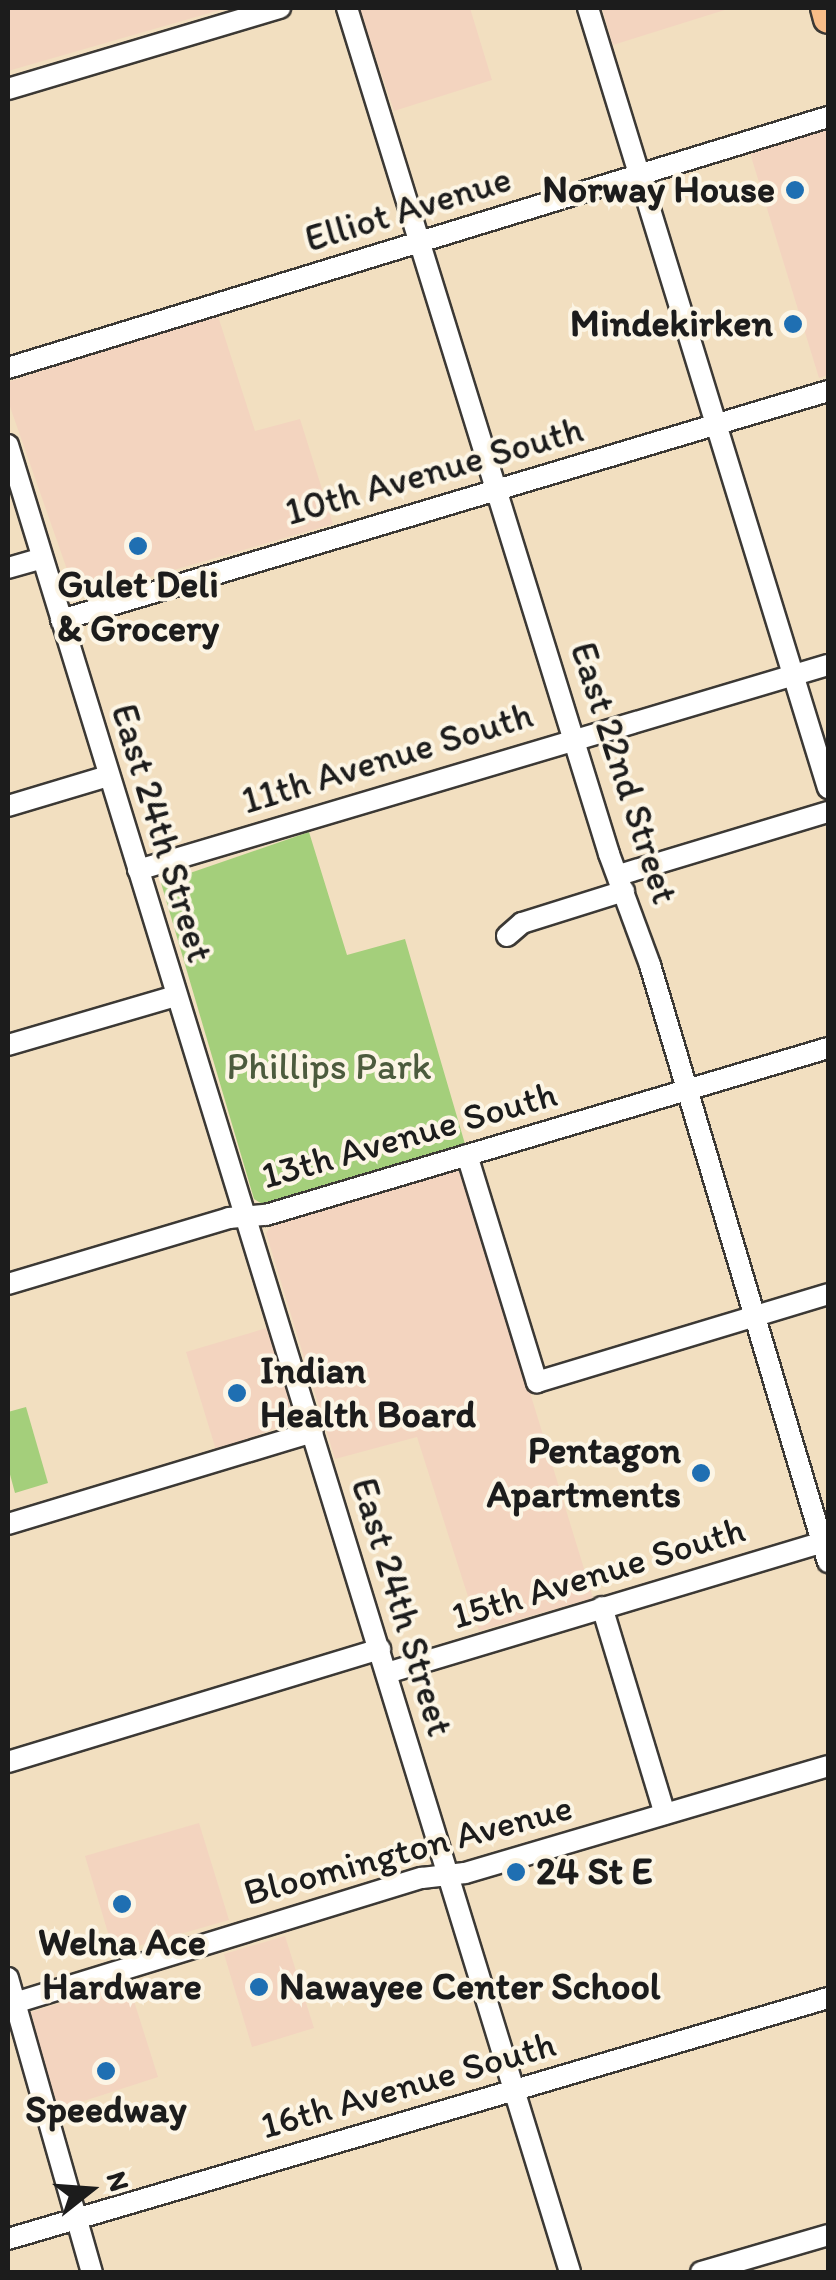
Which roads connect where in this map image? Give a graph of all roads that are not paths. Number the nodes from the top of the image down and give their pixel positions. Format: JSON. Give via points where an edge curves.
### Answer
{"nodes":[{"id":1,"x":280,"y":8,"type":"edge"},
{"id":2,"x":347,"y":8,"type":"edge"},
{"id":3,"x":588,"y":8,"type":"edge"},
{"id":4,"x":825,"y":8,"type":"edge"},
{"id":5,"x":828,"y":20,"type":"edge"},
{"id":6,"x":8,"y":89,"type":"edge"},
{"id":7,"x":828,"y":117,"type":"edge"},
{"id":8,"x":638,"y":174,"type":"junction"},
{"id":9,"x":420,"y":242,"type":"junction"},
{"id":10,"x":8,"y":368,"type":"edge"},
{"id":11,"x":828,"y":392,"type":"edge"},
{"id":12,"x":716,"y":425,"type":"junction"},
{"id":13,"x":8,"y":445,"type":"edge"},
{"id":14,"x":497,"y":490,"type":"junction"},
{"id":15,"x":42,"y":558,"type":"junction"},
{"id":16,"x":8,"y":568,"type":"edge"},
{"id":17,"x":61,"y":620,"type":"junction"},
{"id":18,"x":828,"y":665,"type":"edge"},
{"id":19,"x":793,"y":676,"type":"junction"},
{"id":20,"x":575,"y":738,"type":"junction"},
{"id":21,"x":108,"y":776,"type":"junction"},
{"id":22,"x":828,"y":788,"type":"edge"},
{"id":23,"x":8,"y":806,"type":"edge"},
{"id":24,"x":828,"y":812,"type":"edge"},
{"id":25,"x":138,"y":870,"type":"junction"},
{"id":26,"x":622,"y":883,"type":"junction"},
{"id":27,"x":507,"y":936,"type":"dead end"},
{"id":28,"x":176,"y":996,"type":"junction"},
{"id":29,"x":8,"y":1045,"type":"edge"},
{"id":30,"x":828,"y":1048,"type":"edge"},
{"id":31,"x":687,"y":1091,"type":"junction"},
{"id":32,"x":467,"y":1155,"type":"junction"},
{"id":33,"x":246,"y":1217,"type":"junction"},
{"id":34,"x":8,"y":1284,"type":"edge"},
{"id":35,"x":828,"y":1294,"type":"edge"},
{"id":36,"x":754,"y":1318,"type":"junction"},
{"id":37,"x":312,"y":1432,"type":"junction"},
{"id":38,"x":8,"y":1524,"type":"edge"},
{"id":39,"x":826,"y":1549,"type":"edge"},
{"id":40,"x":602,"y":1607,"type":"junction"},
{"id":41,"x":380,"y":1649,"type":"junction"},
{"id":42,"x":387,"y":1672,"type":"junction"},
{"id":43,"x":8,"y":1762,"type":"edge"},
{"id":44,"x":828,"y":1766,"type":"edge"},
{"id":45,"x":665,"y":1814,"type":"junction"},
{"id":46,"x":449,"y":1875,"type":"junction"},
{"id":47,"x":8,"y":1978,"type":"edge"},
{"id":48,"x":828,"y":1998,"type":"edge"},
{"id":49,"x":10,"y":2004,"type":"edge"},
{"id":50,"x":514,"y":2090,"type":"junction"},
{"id":51,"x":75,"y":2218,"type":"junction"},
{"id":52,"x":828,"y":2235,"type":"edge"},
{"id":53,"x":8,"y":2238,"type":"edge"},
{"id":54,"x":92,"y":2272,"type":"edge"},
{"id":55,"x":570,"y":2272,"type":"edge"},
{"id":56,"x":701,"y":2272,"type":"edge"}],
"edges":[{"from":1,"to":6,"type":"street"},
{"from":2,"to":9,"type":"street","name":"East 22nd Street"},
{"from":3,"to":8,"type":"street"},
{"from":4,"to":5,"type":"main road"},
{"from":7,"to":8,"type":"street","name":"Elliot Avenue"},
{"from":8,"to":9,"type":"street","name":"Elliot Avenue"},
{"from":8,"to":12,"type":"street"},
{"from":9,"to":10,"type":"street","name":"Elliot Avenue"},
{"from":9,"to":14,"type":"street","name":"East 22nd Street"},
{"from":11,"to":12,"type":"street","name":"10th Avenue South"},
{"from":12,"to":14,"type":"street","name":"10th Avenue South"},
{"from":12,"to":19,"type":"street"},
{"from":13,"to":15,"type":"street","name":"East 24th Street"},
{"from":14,"to":17,"type":"street","name":"10th Avenue South"},
{"from":14,"to":20,"type":"street","name":"East 22nd Street"},
{"from":15,"to":16,"type":"street"},
{"from":15,"to":17,"type":"street","name":"East 24th Street"},
{"from":17,"to":21,"type":"street","name":"East 24th Street"},
{"from":18,"to":19,"type":"street","name":"11th Avenue South"},
{"from":19,"to":20,"type":"street","name":"11th Avenue South"},
{"from":19,"to":22,"type":"street"},
{"from":20,"to":25,"type":"street","name":"11th Avenue South"},
{"from":20,"to":26,"type":"street","name":"East 22nd Street"},
{"from":21,"to":23,"type":"street"},
{"from":21,"to":25,"type":"street","name":"East 24th Street"},
{"from":24,"to":26,"type":"street"},
{"from":25,"to":28,"type":"street","name":"East 24th Street"},
{"from":26,"to":27,"type":"street","via":[[522,923]]},
{"from":26,"to":31,"type":"street","name":"East 22nd Street"},
{"from":28,"to":29,"type":"street"},
{"from":28,"to":33,"type":"street","name":"East 24th Street"},
{"from":30,"to":31,"type":"street","name":"13th Avenue South"},
{"from":31,"to":32,"type":"street","name":"13th Avenue South"},
{"from":31,"to":36,"type":"street","name":"East 22nd Street"},
{"from":32,"to":33,"type":"street","name":"13th Avenue South"},
{"from":32,"to":36,"type":"street","via":[[537,1382]]},
{"from":33,"to":34,"type":"street","name":"13th Avenue South"},
{"from":33,"to":37,"type":"street","name":"East 24th Street"},
{"from":35,"to":36,"type":"street"},
{"from":36,"to":39,"type":"street","name":"East 22nd Street"},
{"from":37,"to":38,"type":"street"},
{"from":37,"to":41,"type":"street","name":"East 24th Street"},
{"from":39,"to":40,"type":"street","name":"15th Avenue South"},
{"from":40,"to":42,"type":"street","name":"15th Avenue South"},
{"from":40,"to":45,"type":"street"},
{"from":41,"to":42,"type":"street","name":"East 24th Street"},
{"from":41,"to":43,"type":"street"},
{"from":42,"to":46,"type":"street","name":"East 24th Street"},
{"from":44,"to":45,"type":"street","name":"Bloomington Avenue"},
{"from":45,"to":46,"type":"street","name":"Bloomington Avenue"},
{"from":46,"to":49,"type":"street","name":"Bloomington Avenue"},
{"from":46,"to":50,"type":"street","name":"East 24th Street"},
{"from":47,"to":49,"type":"street"},
{"from":48,"to":50,"type":"street","name":"16th Avenue South"},
{"from":49,"to":51,"type":"street"},
{"from":50,"to":51,"type":"street","name":"16th Avenue South"},
{"from":50,"to":55,"type":"street","name":"East 24th Street"},
{"from":51,"to":53,"type":"street","name":"16th Avenue South"},
{"from":51,"to":54,"type":"street"},
{"from":52,"to":56,"type":"street"}]}
